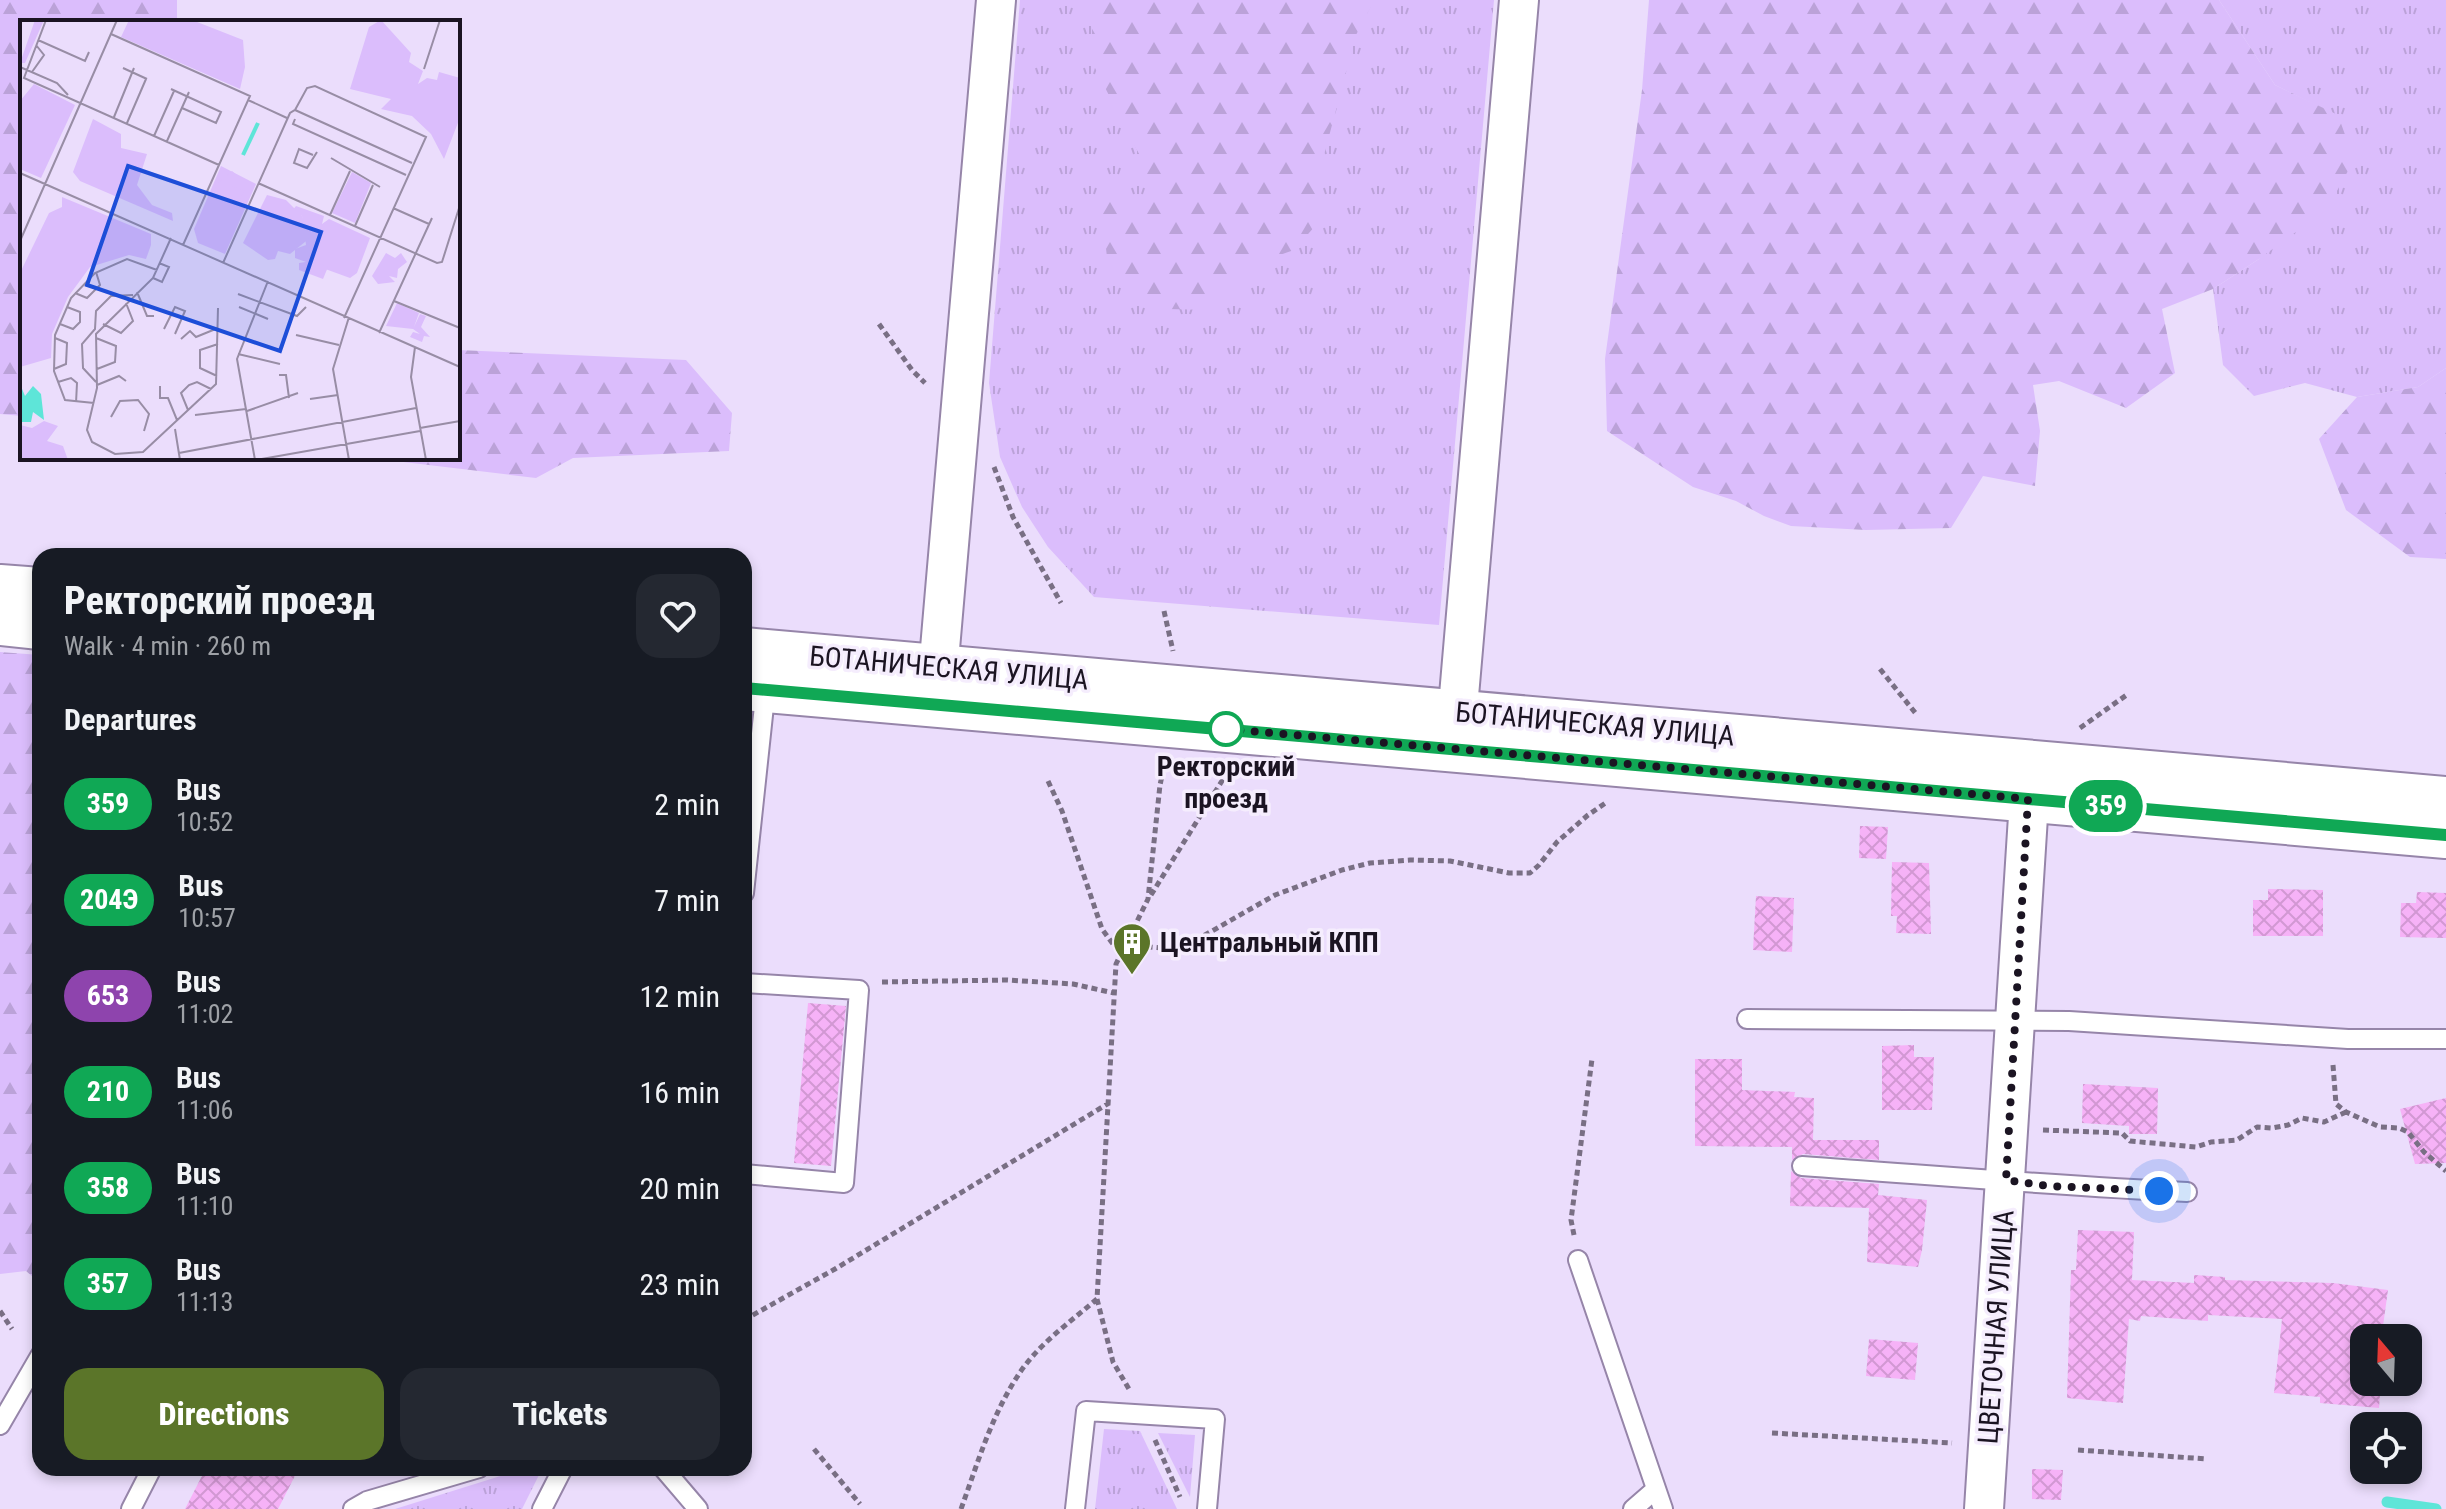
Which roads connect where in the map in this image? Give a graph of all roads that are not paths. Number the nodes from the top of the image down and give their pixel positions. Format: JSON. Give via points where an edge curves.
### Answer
{"nodes":[{"id":1,"x":996,"y":0,"type":"edge"},
{"id":2,"x":1519,"y":0,"type":"edge"},
{"id":3,"x":0,"y":587,"type":"edge"},
{"id":4,"x":32,"y":589,"type":"edge"},
{"id":5,"x":0,"y":623,"type":"edge"},
{"id":6,"x":32,"y":626,"type":"edge"},
{"id":7,"x":756,"y":670,"type":"edge"},
{"id":8,"x":936,"y":685,"type":"junction"},
{"id":9,"x":1456,"y":731,"type":"junction"},
{"id":10,"x":752,"y":748,"type":"edge"},
{"id":11,"x":2030,"y":781,"type":"junction"},
{"id":12,"x":2446,"y":799,"type":"edge"},
{"id":13,"x":2446,"y":836,"type":"edge"},
{"id":14,"x":752,"y":983,"type":"edge"},
{"id":15,"x":1747,"y":1019,"type":"dead end"},
{"id":16,"x":2017,"y":1020,"type":"junction"},
{"id":17,"x":2446,"y":1039,"type":"edge"},
{"id":18,"x":1802,"y":1166,"type":"dead end"},
{"id":19,"x":752,"y":1175,"type":"edge"},
{"id":20,"x":2006,"y":1180,"type":"junction"},
{"id":21,"x":2187,"y":1192,"type":"dead end"},
{"id":22,"x":1578,"y":1260,"type":"road end"},
{"id":23,"x":32,"y":1370,"type":"edge"},
{"id":24,"x":0,"y":1425,"type":"edge"},
{"id":25,"x":148,"y":1476,"type":"edge"},
{"id":26,"x":433,"y":1476,"type":"edge"},
{"id":27,"x":559,"y":1476,"type":"edge"},
{"id":28,"x":670,"y":1476,"type":"edge"},
{"id":29,"x":1656,"y":1489,"type":"junction"},
{"id":30,"x":131,"y":1509,"type":"edge"},
{"id":31,"x":353,"y":1509,"type":"edge"},
{"id":32,"x":542,"y":1509,"type":"edge"},
{"id":33,"x":698,"y":1509,"type":"edge"},
{"id":34,"x":1075,"y":1509,"type":"edge"},
{"id":35,"x":1207,"y":1509,"type":"edge"},
{"id":36,"x":1633,"y":1509,"type":"edge"},
{"id":37,"x":1663,"y":1509,"type":"edge"},
{"id":38,"x":1984,"y":1509,"type":"edge"}],
"edges":[{"from":1,"to":8,"type":"street"},
{"from":2,"to":9,"type":"street"},
{"from":3,"to":4,"type":"street"},
{"from":5,"to":6,"type":"street"},
{"from":7,"to":8,"type":"street","name":"БОТАНИЧЕСКАЯ УЛИЦА"},
{"from":7,"to":10,"type":"lane"},
{"from":8,"to":9,"type":"street","name":"БОТАНИЧЕСКАЯ УЛИЦА"},
{"from":9,"to":11,"type":"street","name":"БОТАНИЧЕСКАЯ УЛИЦА"},
{"from":11,"to":12,"type":"street","name":"БОТАНИЧЕСКАЯ УЛИЦА"},
{"from":11,"to":13,"type":"street","name":"БОТАНИЧЕСКАЯ УЛИЦА"},
{"from":11,"to":16,"type":"street","name":"ЦВЕТОЧНАЯ УЛИЦА"},
{"from":14,"to":19,"type":"lane","via":[[859,990],[844,1183]]},
{"from":15,"to":16,"type":"lane"},
{"from":16,"to":17,"type":"lane"},
{"from":16,"to":20,"type":"street","name":"ЦВЕТОЧНАЯ УЛИЦА"},
{"from":18,"to":20,"type":"lane"},
{"from":20,"to":21,"type":"lane"},
{"from":20,"to":38,"type":"street","name":"ЦВЕТОЧНАЯ УЛИЦА"},
{"from":22,"to":29,"type":"lane"},
{"from":23,"to":24,"type":"lane"},
{"from":25,"to":30,"type":"lane"},
{"from":26,"to":31,"type":"lane"},
{"from":27,"to":32,"type":"lane"},
{"from":28,"to":33,"type":"lane"},
{"from":29,"to":36,"type":"lane"},
{"from":29,"to":37,"type":"lane"},
{"from":34,"to":35,"type":"lane","via":[[1086,1411],[1215,1419]]}]}
